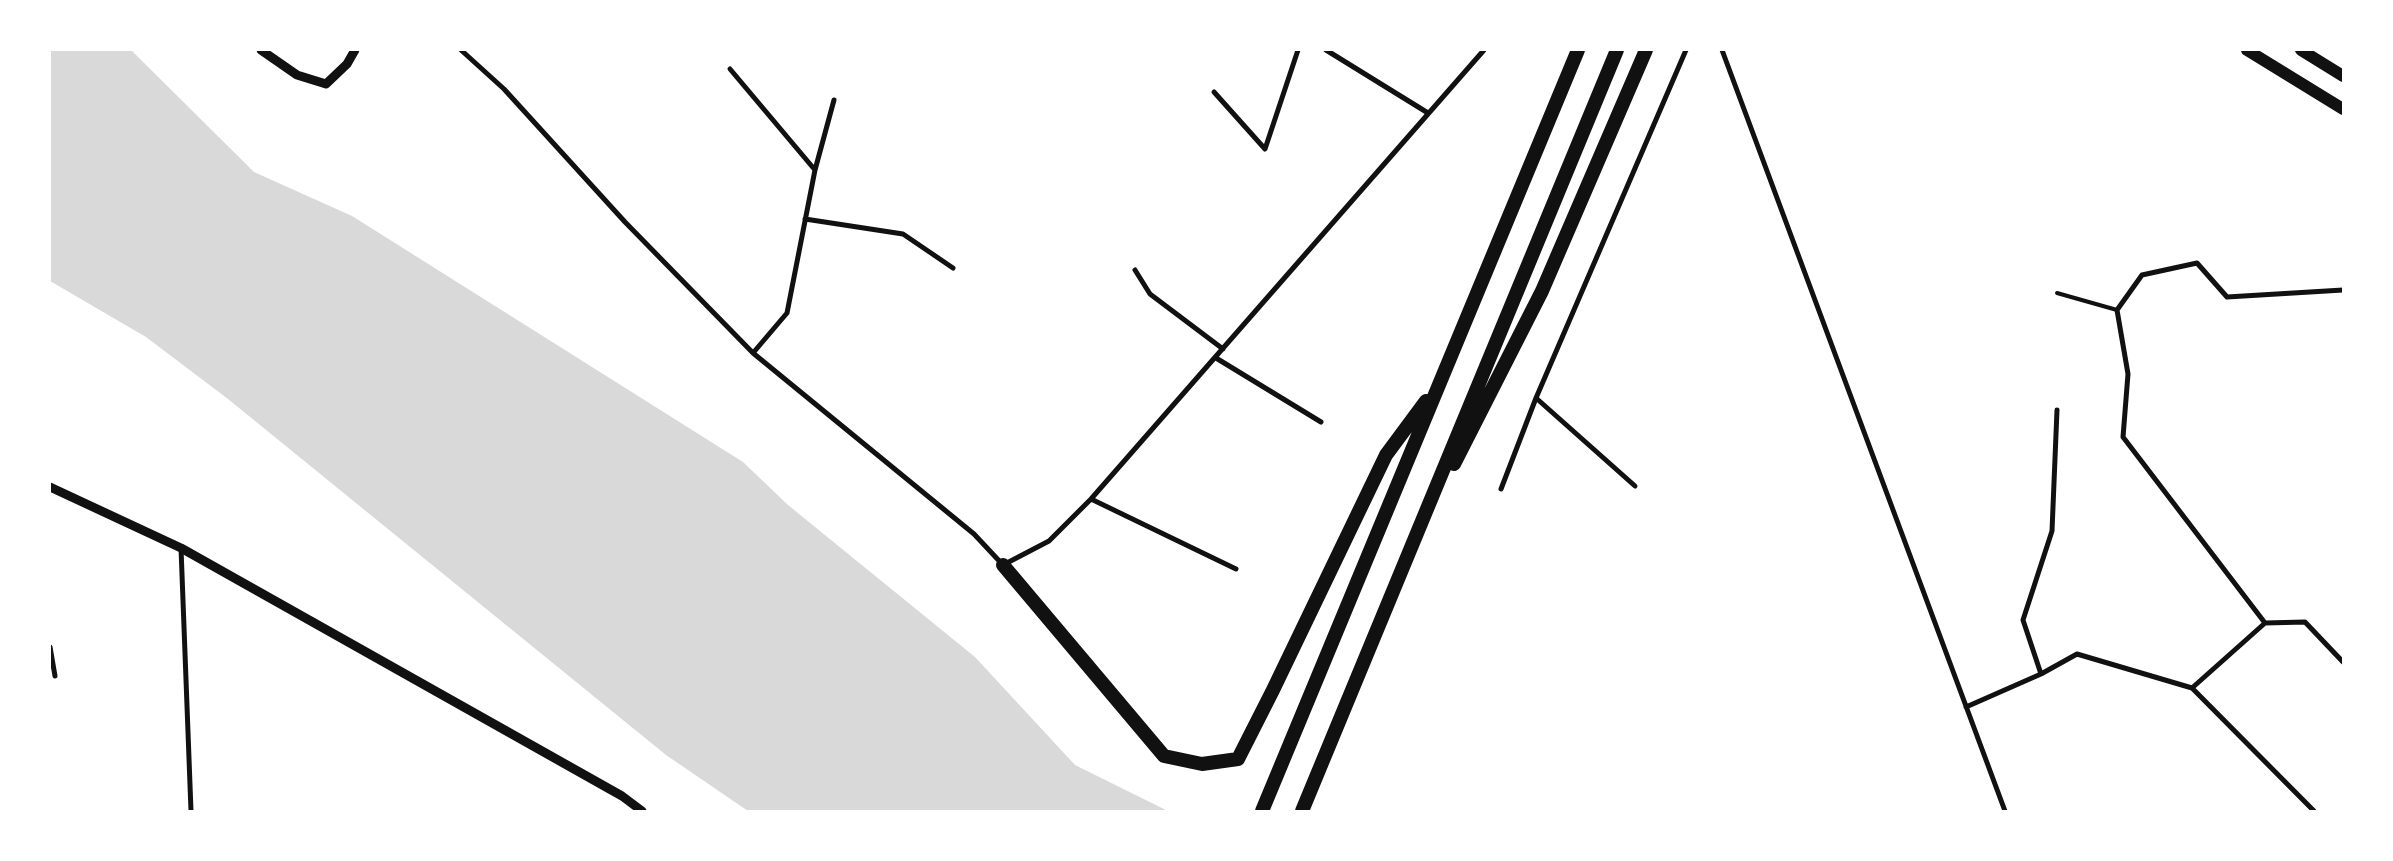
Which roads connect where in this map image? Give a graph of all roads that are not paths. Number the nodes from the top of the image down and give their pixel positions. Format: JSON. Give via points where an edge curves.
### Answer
{"nodes":[{"id":1,"x":262,"y":50,"type":"edge"},
{"id":2,"x":355,"y":50,"type":"edge"},
{"id":3,"x":461,"y":50,"type":"edge"},
{"id":4,"x":1298,"y":50,"type":"edge"},
{"id":5,"x":1326,"y":50,"type":"edge"},
{"id":6,"x":1484,"y":50,"type":"edge"},
{"id":7,"x":1578,"y":50,"type":"edge"},
{"id":8,"x":1617,"y":50,"type":"edge"},
{"id":9,"x":1646,"y":50,"type":"edge"},
{"id":10,"x":1686,"y":50,"type":"edge"},
{"id":11,"x":1722,"y":50,"type":"edge"},
{"id":12,"x":2247,"y":50,"type":"edge"},
{"id":13,"x":2301,"y":50,"type":"edge"},
{"id":14,"x":730,"y":69,"type":"dead end"},
{"id":15,"x":2343,"y":76,"type":"edge"},
{"id":16,"x":1214,"y":92,"type":"dead end"},
{"id":17,"x":834,"y":100,"type":"dead end"},
{"id":18,"x":2343,"y":109,"type":"edge"},
{"id":19,"x":1428,"y":113,"type":"junction"},
{"id":20,"x":815,"y":170,"type":"junction"},
{"id":21,"x":805,"y":219,"type":"junction"},
{"id":22,"x":953,"y":268,"type":"dead end"},
{"id":23,"x":1135,"y":270,"type":"dead end"},
{"id":24,"x":2343,"y":290,"type":"edge"},
{"id":25,"x":2057,"y":293,"type":"dead end"},
{"id":26,"x":2117,"y":310,"type":"junction"},
{"id":27,"x":1223,"y":349,"type":"junction"},
{"id":28,"x":754,"y":353,"type":"junction"},
{"id":29,"x":1216,"y":358,"type":"junction"},
{"id":30,"x":1439,"y":385,"type":"junction"},
{"id":31,"x":1536,"y":398,"type":"junction"},
{"id":32,"x":2057,"y":410,"type":"dead end"},
{"id":33,"x":1321,"y":422,"type":"dead end"},
{"id":34,"x":1635,"y":486,"type":"dead end"},
{"id":35,"x":50,"y":487,"type":"edge"},
{"id":36,"x":1501,"y":489,"type":"dead end"},
{"id":37,"x":1091,"y":499,"type":"junction"},
{"id":38,"x":182,"y":548,"type":"junction"},
{"id":39,"x":1404,"y":563,"type":"junction"},
{"id":40,"x":1003,"y":565,"type":"junction"},
{"id":41,"x":1236,"y":569,"type":"dead end"},
{"id":42,"x":2265,"y":623,"type":"junction"},
{"id":43,"x":50,"y":647,"type":"edge"},
{"id":44,"x":2343,"y":662,"type":"edge"},
{"id":45,"x":2041,"y":674,"type":"junction"},
{"id":46,"x":55,"y":676,"type":"dead end"},
{"id":47,"x":2192,"y":688,"type":"junction"},
{"id":48,"x":1966,"y":707,"type":"junction"},
{"id":49,"x":1263,"y":809,"type":"edge"},
{"id":50,"x":191,"y":811,"type":"edge"},
{"id":51,"x":642,"y":811,"type":"edge"},
{"id":52,"x":1302,"y":811,"type":"edge"},
{"id":53,"x":2005,"y":811,"type":"edge"},
{"id":54,"x":2314,"y":811,"type":"edge"}],
"edges":[{"from":1,"to":2,"type":"street","via":[[297,76],[326,84]]},
{"from":3,"to":28,"type":"street","via":[[504,89],[626,222]]},
{"from":4,"to":16,"type":"street","via":[[1265,149]]},
{"from":5,"to":19,"type":"street"},
{"from":6,"to":19,"type":"street"},
{"from":7,"to":30,"type":"highway"},
{"from":8,"to":39,"type":"highway"},
{"from":9,"to":39,"type":"highway","via":[[1542,290]]},
{"from":10,"to":31,"type":"street"},
{"from":11,"to":48,"type":"street"},
{"from":12,"to":18,"type":"main road"},
{"from":13,"to":15,"type":"main road"},
{"from":14,"to":20,"type":"street"},
{"from":17,"to":20,"type":"street"},
{"from":19,"to":27,"type":"street"},
{"from":20,"to":21,"type":"street"},
{"from":21,"to":22,"type":"street","via":[[904,234]]},
{"from":21,"to":28,"type":"street","via":[[787,313]]},
{"from":23,"to":27,"type":"street","via":[[1150,294]]},
{"from":24,"to":26,"type":"street","via":[[2227,297],[2198,263],[2142,275]]},
{"from":25,"to":26,"type":"lane"},
{"from":26,"to":42,"type":"street","via":[[2128,374],[2123,437]]},
{"from":27,"to":29,"type":"street"},
{"from":28,"to":40,"type":"street","via":[[974,534]]},
{"from":29,"to":33,"type":"street"},
{"from":29,"to":37,"type":"street"},
{"from":30,"to":40,"type":"highway","via":[[1386,455],[1238,759],[1202,764],[1164,756]]},
{"from":30,"to":49,"type":"highway"},
{"from":31,"to":34,"type":"street"},
{"from":31,"to":36,"type":"street"},
{"from":32,"to":45,"type":"street","via":[[2052,531],[2022,620]]},
{"from":35,"to":38,"type":"street"},
{"from":37,"to":40,"type":"street","via":[[1049,541]]},
{"from":37,"to":41,"type":"street"},
{"from":38,"to":50,"type":"street"},
{"from":38,"to":51,"type":"street","via":[[622,796]]},
{"from":39,"to":52,"type":"highway"},
{"from":42,"to":44,"type":"street","via":[[2305,622]]},
{"from":42,"to":47,"type":"street"},
{"from":43,"to":46,"type":"street"},
{"from":45,"to":47,"type":"street","via":[[2077,654]]},
{"from":45,"to":48,"type":"street"},
{"from":47,"to":54,"type":"street"},
{"from":48,"to":53,"type":"street"}]}
